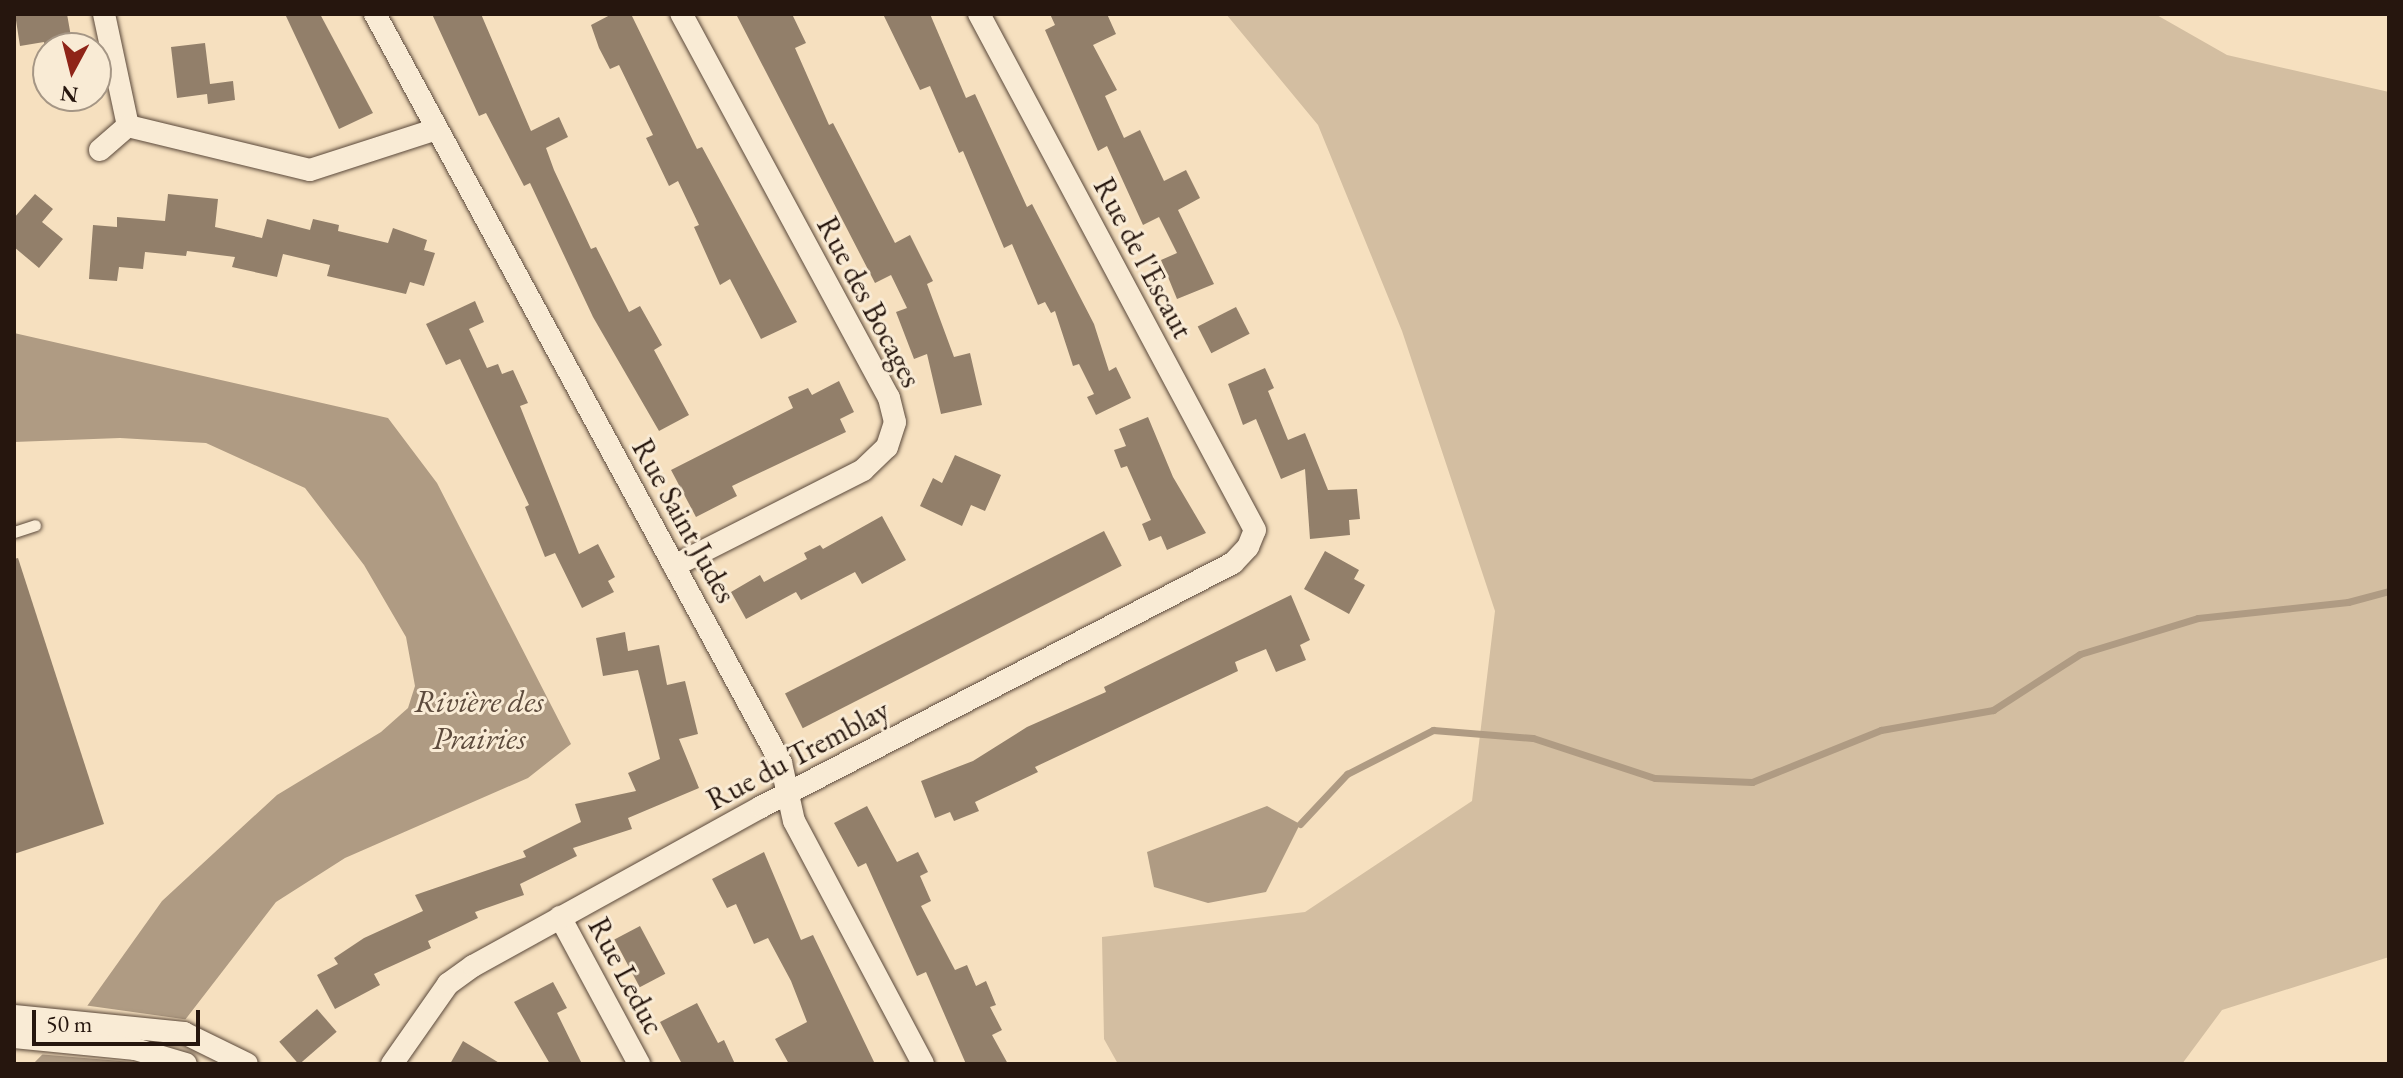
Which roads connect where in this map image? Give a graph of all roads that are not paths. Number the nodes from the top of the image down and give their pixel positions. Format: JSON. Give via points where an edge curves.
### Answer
{"nodes":[{"id":1,"x":104,"y":14,"type":"edge"},
{"id":2,"x":375,"y":14,"type":"edge"},
{"id":3,"x":681,"y":14,"type":"edge"},
{"id":4,"x":979,"y":14,"type":"edge"},
{"id":5,"x":128,"y":126,"type":"junction"},
{"id":6,"x":437,"y":129,"type":"junction"},
{"id":7,"x":100,"y":150,"type":"dead end"},
{"id":8,"x":35,"y":525,"type":"dead end"},
{"id":9,"x":1255,"y":530,"type":"joint"},
{"id":10,"x":14,"y":532,"type":"edge"},
{"id":11,"x":674,"y":566,"type":"junction"},
{"id":12,"x":788,"y":794,"type":"junction"},
{"id":13,"x":560,"y":917,"type":"junction"},
{"id":14,"x":14,"y":1016,"type":"edge"},
{"id":15,"x":32,"y":1031,"type":"edge"},
{"id":16,"x":176,"y":1060,"type":"edge"},
{"id":17,"x":247,"y":1064,"type":"edge"},
{"id":18,"x":392,"y":1064,"type":"edge"},
{"id":19,"x":639,"y":1064,"type":"edge"},
{"id":20,"x":923,"y":1064,"type":"edge"}],
"edges":[{"from":1,"to":5,"type":"street"},
{"from":2,"to":6,"type":"street","name":"Rue Saint Judes"},
{"from":3,"to":11,"type":"street","name":"Rue des Bocages","via":[[889,398],[895,422],[887,447],[863,470]]},
{"from":4,"to":9,"type":"street","name":"Rue de l'Escaut"},
{"from":5,"to":6,"type":"street","via":[[310,170]]},
{"from":5,"to":7,"type":"street"},
{"from":6,"to":11,"type":"street","name":"Rue Saint Judes"},
{"from":8,"to":10,"type":"lane"},
{"from":9,"to":12,"type":"street","name":"Rue du Tremblay","via":[[1233,563]]},
{"from":11,"to":12,"type":"street","name":"Rue Saint Judes","via":[[781,763]]},
{"from":12,"to":13,"type":"street","name":"Rue du Tremblay"},
{"from":12,"to":20,"type":"street","name":"Rue Saint Judes","via":[[794,821]]},
{"from":13,"to":18,"type":"street","name":"Rue du Tremblay","via":[[448,984]]},
{"from":13,"to":19,"type":"street","name":"Rue Leduc"},
{"from":14,"to":15,"type":"street"},
{"from":15,"to":16,"type":"street"},
{"from":15,"to":17,"type":"street","via":[[184,1033]]}]}
